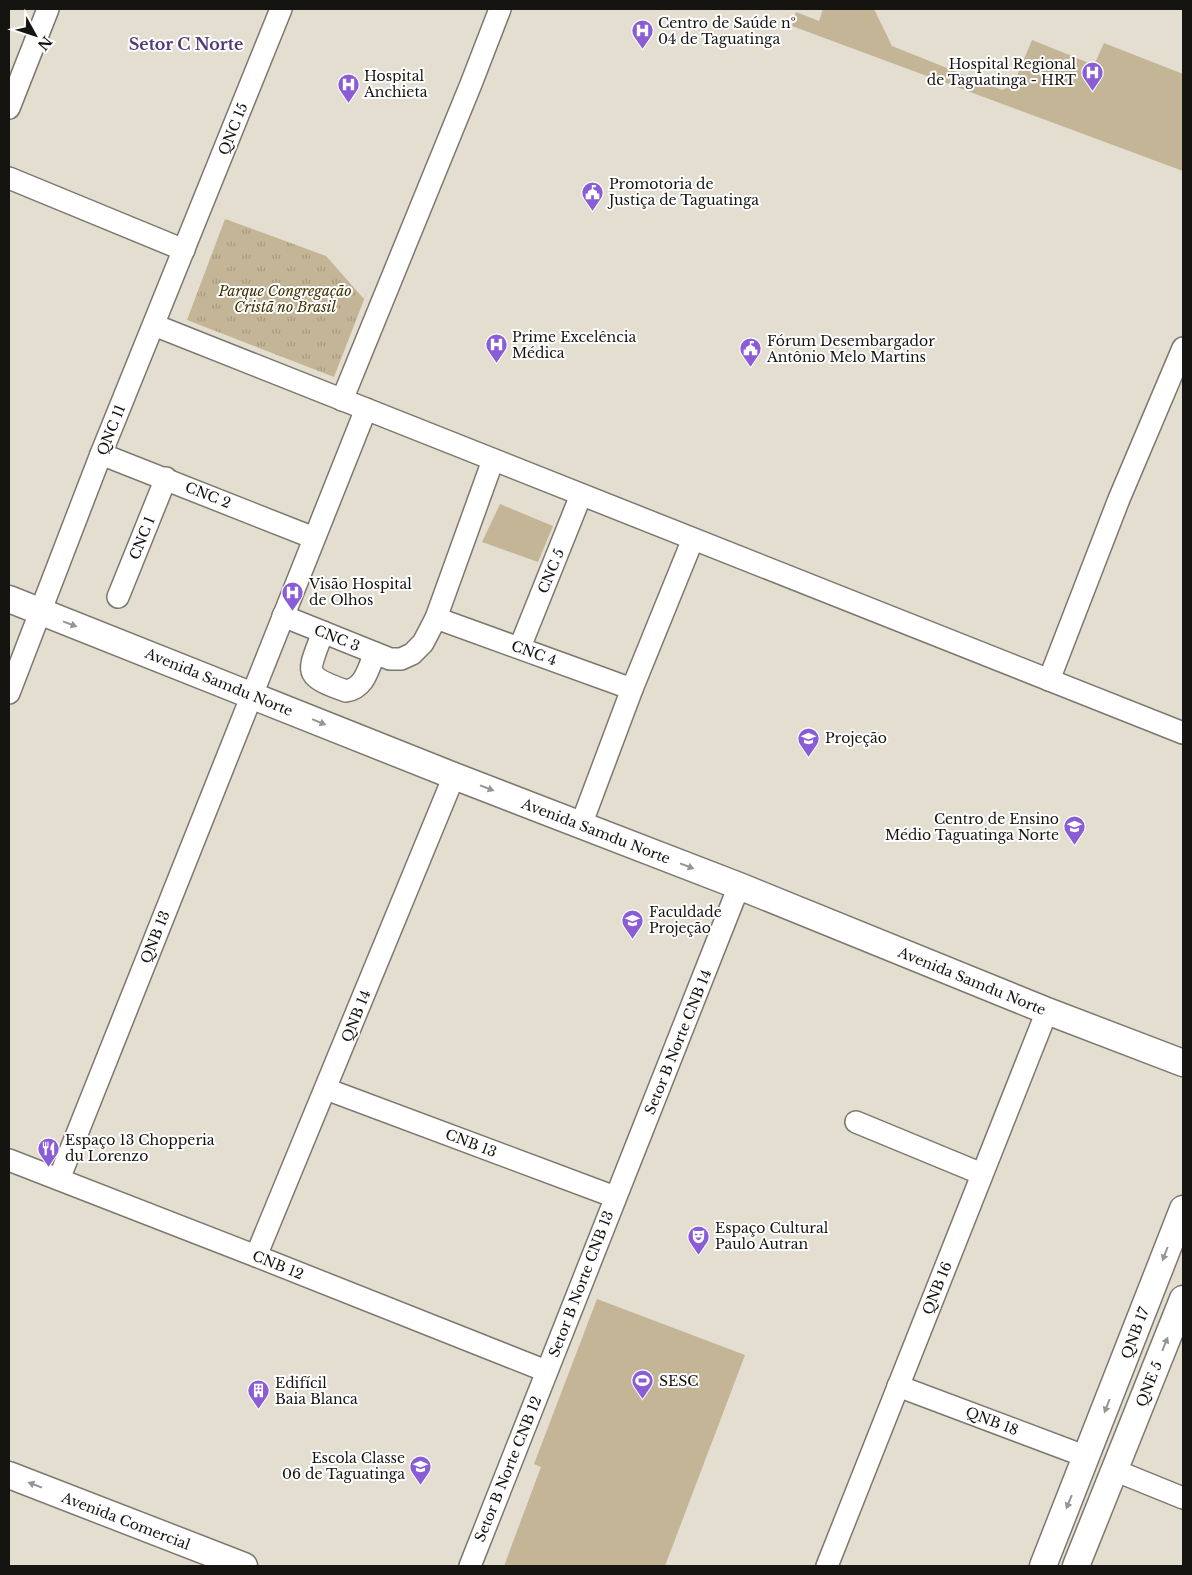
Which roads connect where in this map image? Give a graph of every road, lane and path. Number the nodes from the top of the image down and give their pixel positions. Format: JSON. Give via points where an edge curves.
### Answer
{"nodes":[{"id":1,"x":48,"y":9,"type":"edge"},
{"id":2,"x":280,"y":9,"type":"edge"},
{"id":3,"x":500,"y":9,"type":"edge"},
{"id":4,"x":9,"y":108,"type":"edge"},
{"id":5,"x":9,"y":178,"type":"edge"},
{"id":6,"x":184,"y":250,"type":"junction"},
{"id":7,"x":154,"y":325,"type":"junction"},
{"id":8,"x":1183,"y":348,"type":"edge"},
{"id":9,"x":342,"y":400,"type":"junction"},
{"id":10,"x":366,"y":410,"type":"junction"},
{"id":11,"x":101,"y":454,"type":"junction"},
{"id":12,"x":493,"y":460,"type":"junction"},
{"id":13,"x":166,"y":478,"type":"junction"},
{"id":14,"x":582,"y":495,"type":"junction"},
{"id":15,"x":314,"y":538,"type":"junction"},
{"id":16,"x":692,"y":539,"type":"junction"},
{"id":17,"x":118,"y":597,"type":"dead end"},
{"id":18,"x":9,"y":600,"type":"edge"},
{"id":19,"x":40,"y":612,"type":"junction"},
{"id":20,"x":283,"y":616,"type":"junction"},
{"id":21,"x":436,"y":618,"type":"junction"},
{"id":22,"x":323,"y":632,"type":"junction"},
{"id":23,"x":520,"y":647,"type":"junction"},
{"id":24,"x":383,"y":656,"type":"junction"},
{"id":25,"x":1049,"y":680,"type":"junction"},
{"id":26,"x":632,"y":689,"type":"junction"},
{"id":27,"x":9,"y":693,"type":"edge"},
{"id":28,"x":252,"y":695,"type":"junction"},
{"id":29,"x":1183,"y":733,"type":"edge"},
{"id":30,"x":454,"y":776,"type":"junction"},
{"id":31,"x":581,"y":825,"type":"junction"},
{"id":32,"x":739,"y":886,"type":"junction"},
{"id":33,"x":1046,"y":1011,"type":"junction"},
{"id":34,"x":1183,"y":1063,"type":"edge"},
{"id":35,"x":326,"y":1089,"type":"junction"},
{"id":36,"x":856,"y":1122,"type":"dead end"},
{"id":37,"x":9,"y":1160,"type":"edge"},
{"id":38,"x":982,"y":1174,"type":"junction"},
{"id":39,"x":59,"y":1179,"type":"junction"},
{"id":40,"x":615,"y":1197,"type":"junction"},
{"id":41,"x":1182,"y":1216,"type":"edge"},
{"id":42,"x":256,"y":1256,"type":"junction"},
{"id":43,"x":1183,"y":1298,"type":"edge"},
{"id":44,"x":546,"y":1371,"type":"junction"},
{"id":45,"x":898,"y":1386,"type":"junction"},
{"id":46,"x":1087,"y":1457,"type":"junction"},
{"id":47,"x":1114,"y":1470,"type":"junction"},
{"id":48,"x":9,"y":1475,"type":"edge"},
{"id":49,"x":1183,"y":1498,"type":"edge"},
{"id":50,"x":244,"y":1566,"type":"edge"},
{"id":51,"x":470,"y":1566,"type":"edge"},
{"id":52,"x":827,"y":1566,"type":"edge"},
{"id":53,"x":1043,"y":1566,"type":"edge"},
{"id":54,"x":1076,"y":1566,"type":"edge"}],
"edges":[{"from":1,"to":4,"type":"street"},
{"from":2,"to":6,"type":"street","name":"QNC 15"},
{"from":3,"to":9,"type":"street"},
{"from":5,"to":6,"type":"street"},
{"from":6,"to":7,"type":"street","name":"QNC 11"},
{"from":7,"to":9,"type":"street"},
{"from":7,"to":11,"type":"street","name":"QNC 11"},
{"from":8,"to":25,"type":"street","via":[[1119,499]]},
{"from":9,"to":10,"type":"street"},
{"from":10,"to":12,"type":"street"},
{"from":10,"to":15,"type":"street","name":"QNB 13"},
{"from":11,"to":13,"type":"street","name":"CNC 2"},
{"from":11,"to":19,"type":"street","name":"QNC 11"},
{"from":12,"to":14,"type":"street"},
{"from":12,"to":21,"type":"street"},
{"from":13,"to":15,"type":"street","name":"CNC 2"},
{"from":13,"to":17,"type":"street","name":"CNC 1"},
{"from":14,"to":16,"type":"street"},
{"from":14,"to":23,"type":"street","name":"CNC 5"},
{"from":15,"to":20,"type":"street","name":"QNB 13"},
{"from":16,"to":25,"type":"street"},
{"from":16,"to":26,"type":"street"},
{"from":18,"to":19,"type":"main road","name":"Avenida Samdu Norte"},
{"from":19,"to":27,"type":"street","name":"QNC 11"},
{"from":19,"to":28,"type":"main road","name":"Avenida Samdu Norte","one_way":true},
{"from":20,"to":22,"type":"street","name":"CNC 3"},
{"from":20,"to":28,"type":"street","name":"QNB 13"},
{"from":21,"to":23,"type":"street","name":"CNC 4"},
{"from":21,"to":24,"type":"street","via":[[412,654],[401,660]]},
{"from":22,"to":24,"type":"street","name":"CNC 3"},
{"from":22,"to":24,"type":"street","via":[[311,665],[312,672],[323,683],[346,691],[358,687]]},
{"from":23,"to":26,"type":"street","name":"CNC 4"},
{"from":25,"to":29,"type":"street"},
{"from":26,"to":31,"type":"street"},
{"from":28,"to":30,"type":"main road","name":"Avenida Samdu Norte","one_way":true},
{"from":28,"to":39,"type":"street","name":"QNB 13"},
{"from":30,"to":31,"type":"main road","name":"Avenida Samdu Norte","one_way":true},
{"from":30,"to":35,"type":"street","name":"QNB 14"},
{"from":31,"to":32,"type":"main road","name":"Avenida Samdu Norte","one_way":true},
{"from":32,"to":33,"type":"main road","name":"Avenida Samdu Norte"},
{"from":32,"to":40,"type":"street","name":"Setor B Norte CNB 14"},
{"from":33,"to":34,"type":"main road","name":"Avenida Samdu Norte"},
{"from":33,"to":38,"type":"street","name":"QNB 16"},
{"from":35,"to":40,"type":"street","name":"CNB 13"},
{"from":35,"to":42,"type":"street","name":"QNB 14"},
{"from":36,"to":38,"type":"street"},
{"from":37,"to":39,"type":"street","name":"CNB 12"},
{"from":38,"to":45,"type":"street","name":"QNB 16"},
{"from":39,"to":42,"type":"street","name":"CNB 12"},
{"from":40,"to":44,"type":"street","name":"Setor B Norte CNB 13"},
{"from":41,"to":46,"type":"main road","name":"QNB 17","one_way":true},
{"from":42,"to":44,"type":"street","name":"CNB 12"},
{"from":47,"to":43,"type":"main road","name":"QNE 5","one_way":true},
{"from":44,"to":51,"type":"street","name":"Setor B Norte CNB 12"},
{"from":45,"to":46,"type":"street","name":"QNB 18"},
{"from":45,"to":52,"type":"street","name":"QNB 16"},
{"from":46,"to":53,"type":"main road","name":"QNB 17","one_way":true},
{"from":47,"to":49,"type":"street"},
{"from":47,"to":54,"type":"main road","name":"QNE 5"},
{"from":50,"to":48,"type":"main road","name":"Avenida Comercial","one_way":true}]}
